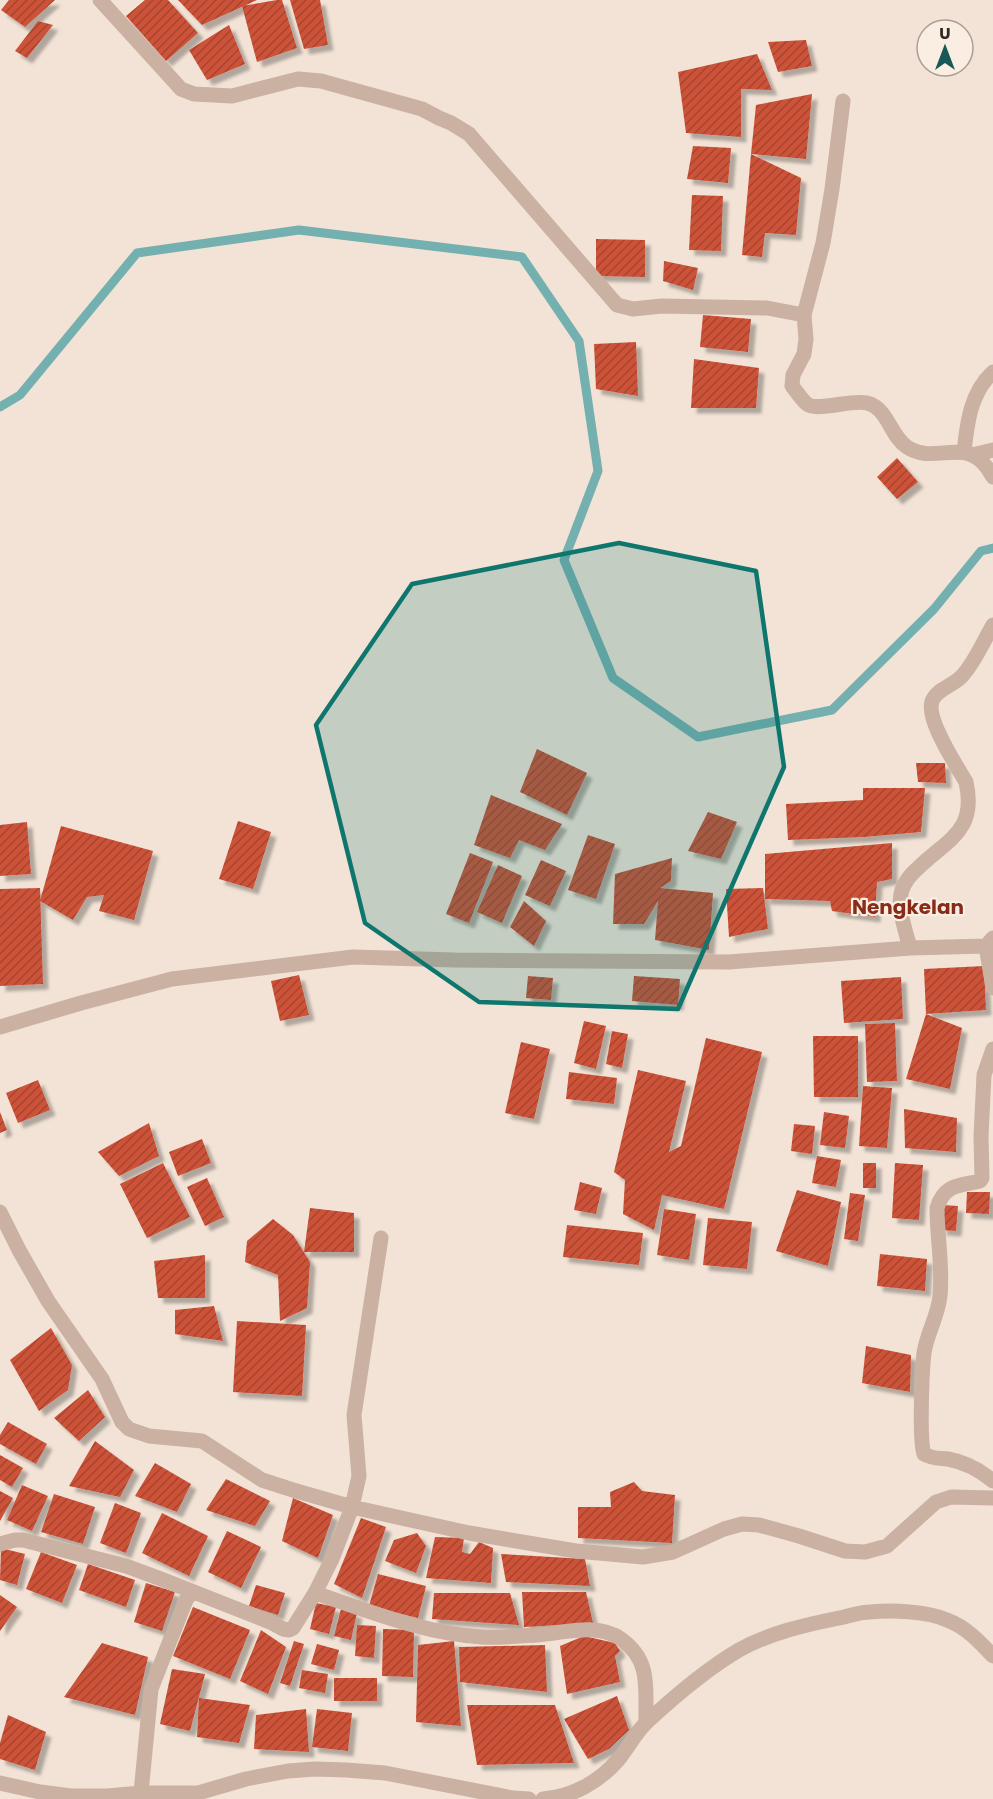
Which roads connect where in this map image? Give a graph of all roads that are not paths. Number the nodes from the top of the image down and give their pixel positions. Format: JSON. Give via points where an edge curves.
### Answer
{"nodes":[{"id":1,"x":99,"y":0,"type":"edge"},
{"id":2,"x":843,"y":101,"type":"dead end"},
{"id":3,"x":804,"y":315,"type":"junction"},
{"id":4,"x":993,"y":372,"type":"edge"},
{"id":5,"x":993,"y":450,"type":"edge"},
{"id":6,"x":968,"y":454,"type":"junction"},
{"id":7,"x":993,"y":477,"type":"edge"},
{"id":8,"x":993,"y":625,"type":"edge"},
{"id":9,"x":990,"y":942,"type":"edge"},
{"id":10,"x":910,"y":948,"type":"junction"},
{"id":11,"x":993,"y":988,"type":"edge"},
{"id":12,"x":0,"y":1027,"type":"edge"},
{"id":13,"x":993,"y":1049,"type":"edge"},
{"id":14,"x":0,"y":1212,"type":"edge"},
{"id":15,"x":381,"y":1238,"type":"dead end"},
{"id":16,"x":993,"y":1481,"type":"edge"},
{"id":17,"x":993,"y":1498,"type":"edge"},
{"id":18,"x":352,"y":1507,"type":"junction"},
{"id":19,"x":0,"y":1545,"type":"edge"},
{"id":20,"x":192,"y":1592,"type":"junction"},
{"id":21,"x":315,"y":1593,"type":"junction"},
{"id":22,"x":993,"y":1656,"type":"edge"},
{"id":23,"x":646,"y":1722,"type":"junction"},
{"id":24,"x":0,"y":1783,"type":"edge"},
{"id":25,"x":141,"y":1793,"type":"junction"},
{"id":26,"x":197,"y":1796,"type":"edge"},
{"id":27,"x":529,"y":1799,"type":"edge"},
{"id":28,"x":543,"y":1799,"type":"edge"}],
"edges":[{"from":1,"to":3,"type":"street","via":[[186,92],[232,96],[298,79],[321,81],[422,109],[451,123],[469,134],[621,306],[767,308]]},
{"from":2,"to":3,"type":"street","via":[[823,243]]},
{"from":3,"to":6,"type":"street","via":[[804,354],[792,386],[808,404],[819,407],[867,403],[880,409],[907,447],[924,452]]},
{"from":4,"to":6,"type":"street","via":[[975,395],[969,420]]},
{"from":5,"to":6,"type":"street"},
{"from":6,"to":7,"type":"street","via":[[987,466]]},
{"from":8,"to":10,"type":"street","via":[[966,671],[957,682],[937,694],[932,703],[935,726],[966,782],[968,809],[956,835],[908,878],[901,891],[900,905]]},
{"from":9,"to":10,"type":"street"},
{"from":9,"to":11,"type":"street"},
{"from":10,"to":12,"type":"street","via":[[729,962],[353,957],[172,980]]},
{"from":13,"to":16,"type":"street","via":[[984,1075],[982,1178],[948,1190],[937,1208],[941,1294],[924,1354],[922,1446],[924,1454],[930,1457],[966,1464]]},
{"from":14,"to":18,"type":"street","via":[[48,1301],[102,1379],[129,1429],[158,1438],[202,1441],[262,1480]]},
{"from":15,"to":18,"type":"street","via":[[354,1415],[359,1476]]},
{"from":17,"to":18,"type":"street","via":[[951,1497],[936,1502],[887,1546],[865,1552],[845,1551],[759,1525],[742,1524],[673,1552],[643,1557],[576,1551],[469,1533]]},
{"from":18,"to":21,"type":"street"},
{"from":19,"to":20,"type":"street","via":[[23,1540],[126,1566]]},
{"from":20,"to":21,"type":"street","via":[[287,1630],[294,1627]]},
{"from":20,"to":25,"type":"street","via":[[151,1689]]},
{"from":21,"to":23,"type":"street","via":[[430,1629],[482,1637],[593,1629],[616,1636],[638,1654],[645,1669]]},
{"from":22,"to":23,"type":"street","via":[[972,1634],[949,1620],[904,1612],[868,1612],[815,1623],[740,1650]]},
{"from":23,"to":28,"type":"street","via":[[601,1777],[568,1794]]},
{"from":24,"to":25,"type":"street","via":[[71,1796]]},
{"from":25,"to":26,"type":"street"},
{"from":26,"to":27,"type":"street","via":[[246,1779],[288,1771],[336,1769],[385,1773]]}]}
